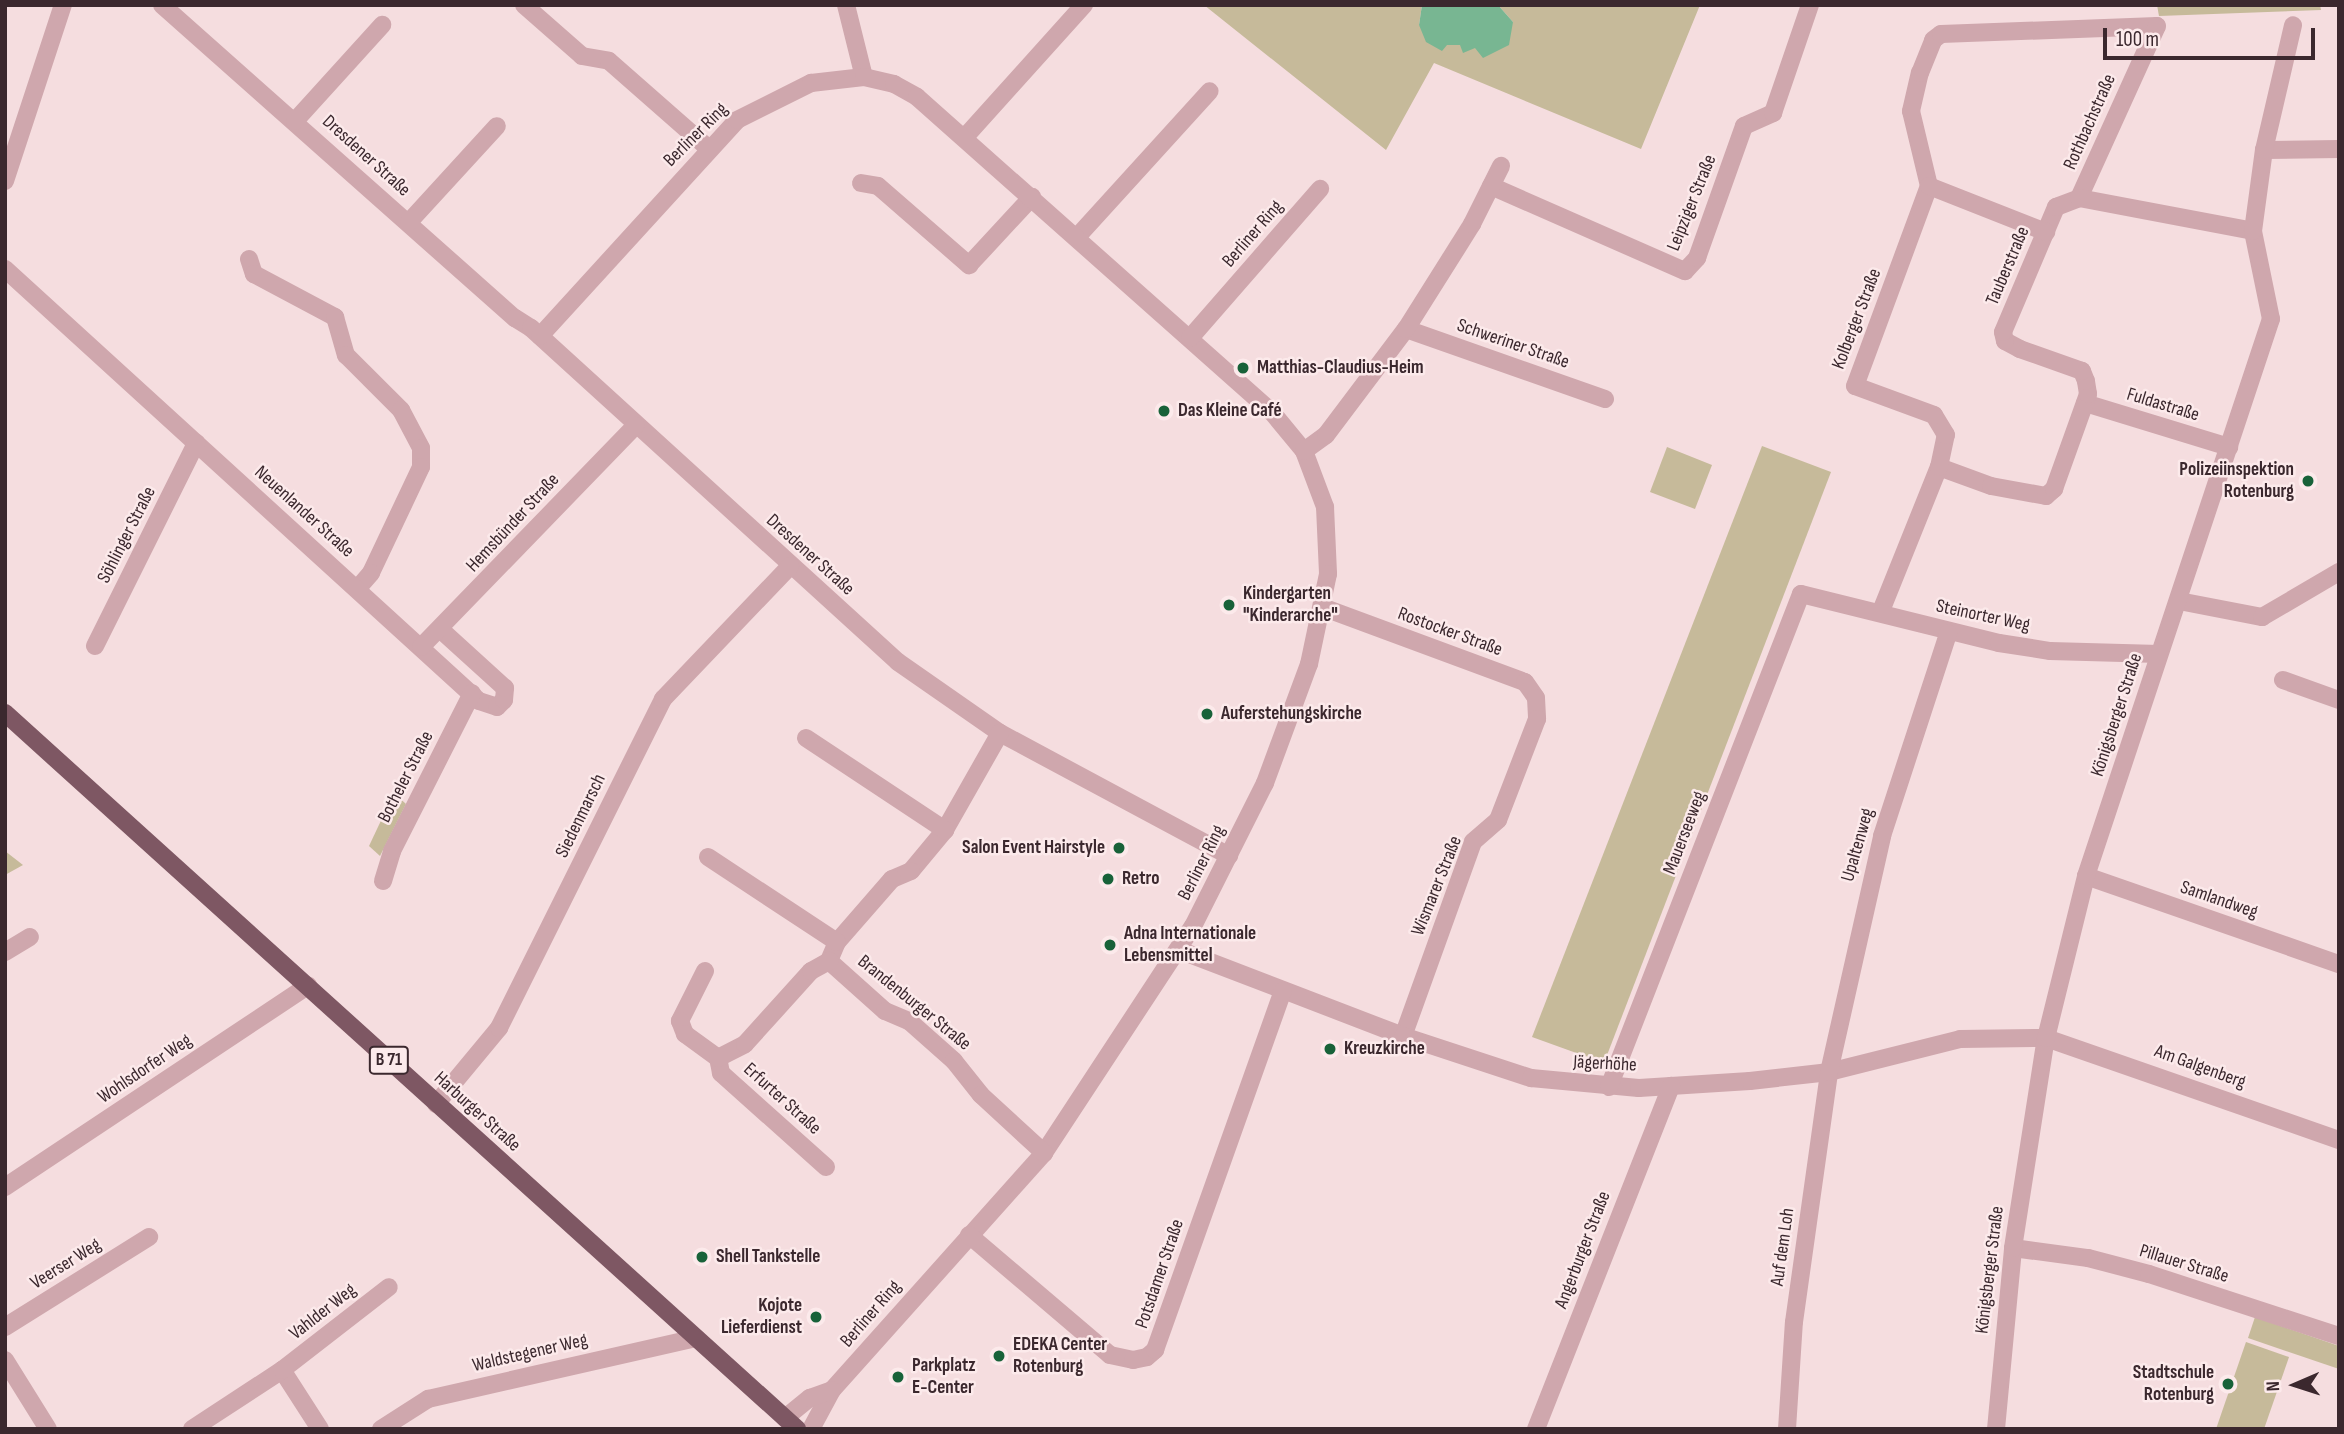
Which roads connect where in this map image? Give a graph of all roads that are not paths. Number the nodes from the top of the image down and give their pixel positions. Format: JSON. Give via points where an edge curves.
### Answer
{"nodes":[{"id":1,"x":64,"y":5,"type":"edge"},
{"id":2,"x":162,"y":5,"type":"edge"},
{"id":3,"x":524,"y":5,"type":"edge"},
{"id":4,"x":846,"y":5,"type":"edge"},
{"id":5,"x":1084,"y":5,"type":"edge"},
{"id":6,"x":1810,"y":5,"type":"edge"},
{"id":7,"x":382,"y":25,"type":"dead end"},
{"id":8,"x":2293,"y":25,"type":"dead end"},
{"id":9,"x":864,"y":77,"type":"junction"},
{"id":10,"x":1210,"y":91,"type":"dead end"},
{"id":11,"x":295,"y":121,"type":"junction"},
{"id":12,"x":497,"y":126,"type":"dead end"},
{"id":13,"x":965,"y":137,"type":"junction"},
{"id":14,"x":709,"y":149,"type":"junction"},
{"id":15,"x":2339,"y":149,"type":"edge"},
{"id":16,"x":2264,"y":150,"type":"junction"},
{"id":17,"x":1501,"y":166,"type":"dead end"},
{"id":18,"x":5,"y":181,"type":"edge"},
{"id":19,"x":861,"y":183,"type":"dead end"},
{"id":20,"x":1492,"y":186,"type":"junction"},
{"id":21,"x":1929,"y":187,"type":"junction"},
{"id":22,"x":1320,"y":189,"type":"dead end"},
{"id":23,"x":1032,"y":197,"type":"junction"},
{"id":24,"x":2079,"y":198,"type":"junction"},
{"id":25,"x":409,"y":222,"type":"junction"},
{"id":26,"x":2253,"y":231,"type":"junction"},
{"id":27,"x":2046,"y":232,"type":"junction"},
{"id":28,"x":1077,"y":237,"type":"junction"},
{"id":29,"x":249,"y":259,"type":"dead end"},
{"id":30,"x":5,"y":269,"type":"edge"},
{"id":31,"x":1406,"y":329,"type":"junction"},
{"id":32,"x":540,"y":336,"type":"junction"},
{"id":33,"x":1190,"y":338,"type":"junction"},
{"id":34,"x":1605,"y":399,"type":"dead end"},
{"id":35,"x":2085,"y":403,"type":"junction"},
{"id":36,"x":635,"y":426,"type":"junction"},
{"id":37,"x":196,"y":443,"type":"junction"},
{"id":38,"x":2229,"y":447,"type":"junction"},
{"id":39,"x":1304,"y":451,"type":"junction"},
{"id":40,"x":1939,"y":467,"type":"junction"},
{"id":41,"x":790,"y":566,"type":"junction"},
{"id":42,"x":2339,"y":572,"type":"edge"},
{"id":43,"x":357,"y":589,"type":"junction"},
{"id":44,"x":1801,"y":594,"type":"joint"},
{"id":45,"x":2179,"y":601,"type":"junction"},
{"id":46,"x":1322,"y":607,"type":"junction"},
{"id":47,"x":1881,"y":611,"type":"junction"},
{"id":48,"x":441,"y":630,"type":"junction"},
{"id":49,"x":1948,"y":634,"type":"junction"},
{"id":50,"x":94,"y":646,"type":"dead end"},
{"id":51,"x":421,"y":647,"type":"junction"},
{"id":52,"x":2160,"y":654,"type":"junction"},
{"id":53,"x":2283,"y":680,"type":"dead end"},
{"id":54,"x":472,"y":693,"type":"junction"},
{"id":55,"x":2339,"y":700,"type":"edge"},
{"id":56,"x":5,"y":713,"type":"edge"},
{"id":57,"x":1537,"y":719,"type":"joint"},
{"id":58,"x":1000,"y":733,"type":"junction"},
{"id":59,"x":806,"y":738,"type":"dead end"},
{"id":60,"x":945,"y":830,"type":"junction"},
{"id":61,"x":1229,"y":856,"type":"junction"},
{"id":62,"x":708,"y":857,"type":"dead end"},
{"id":63,"x":2085,"y":876,"type":"junction"},
{"id":64,"x":383,"y":881,"type":"dead end"},
{"id":65,"x":30,"y":937,"type":"dead end"},
{"id":66,"x":837,"y":942,"type":"junction"},
{"id":67,"x":1179,"y":950,"type":"junction"},
{"id":68,"x":5,"y":952,"type":"edge"},
{"id":69,"x":829,"y":961,"type":"junction"},
{"id":70,"x":2339,"y":964,"type":"edge"},
{"id":71,"x":705,"y":971,"type":"dead end"},
{"id":72,"x":308,"y":986,"type":"junction"},
{"id":73,"x":1283,"y":991,"type":"junction"},
{"id":74,"x":1403,"y":1036,"type":"junction"},
{"id":75,"x":2046,"y":1038,"type":"junction"},
{"id":76,"x":718,"y":1058,"type":"junction"},
{"id":77,"x":1829,"y":1072,"type":"junction"},
{"id":78,"x":1671,"y":1086,"type":"junction"},
{"id":79,"x":1609,"y":1087,"type":"junction"},
{"id":80,"x":436,"y":1104,"type":"junction"},
{"id":81,"x":2339,"y":1140,"type":"edge"},
{"id":82,"x":1044,"y":1153,"type":"junction"},
{"id":83,"x":826,"y":1167,"type":"dead end"},
{"id":84,"x":7,"y":1183,"type":"edge"},
{"id":85,"x":969,"y":1235,"type":"junction"},
{"id":86,"x":149,"y":1237,"type":"dead end"},
{"id":87,"x":2013,"y":1248,"type":"junction"},
{"id":88,"x":389,"y":1287,"type":"dead end"},
{"id":89,"x":5,"y":1327,"type":"edge"},
{"id":90,"x":2339,"y":1336,"type":"edge"},
{"id":91,"x":696,"y":1338,"type":"junction"},
{"id":92,"x":5,"y":1360,"type":"edge"},
{"id":93,"x":282,"y":1370,"type":"junction"},
{"id":94,"x":832,"y":1390,"type":"junction"},
{"id":95,"x":791,"y":1423,"type":"edge"},
{"id":96,"x":48,"y":1429,"type":"edge"},
{"id":97,"x":192,"y":1429,"type":"edge"},
{"id":98,"x":320,"y":1429,"type":"edge"},
{"id":99,"x":381,"y":1429,"type":"edge"},
{"id":100,"x":811,"y":1429,"type":"edge"},
{"id":101,"x":1536,"y":1429,"type":"edge"},
{"id":102,"x":1787,"y":1429,"type":"edge"},
{"id":103,"x":1996,"y":1429,"type":"edge"}],
"edges":[{"from":1,"to":18,"type":"street"},
{"from":2,"to":11,"type":"street","name":"Dresdener Straße"},
{"from":3,"to":14,"type":"street","via":[[582,56],[609,61]]},
{"from":4,"to":9,"type":"street"},
{"from":5,"to":13,"type":"street"},
{"from":6,"to":20,"type":"street","name":"Leipziger Straße","via":[[1773,113],[1744,127],[1697,258],[1685,271]]},
{"from":7,"to":11,"type":"street","name":"Dresdener Straße"},
{"from":8,"to":16,"type":"street","name":"Königsberger Straße"},
{"from":9,"to":13,"type":"street","name":"Berliner Ring","via":[[894,84],[917,97]]},
{"from":9,"to":14,"type":"street","name":"Berliner Ring","via":[[833,78],[788,92],[737,120]]},
{"from":10,"to":28,"type":"street"},
{"from":11,"to":25,"type":"street","name":"Dresdener Straße"},
{"from":12,"to":25,"type":"street","name":"Dresdener Straße"},
{"from":13,"to":23,"type":"street","name":"Berliner Ring"},
{"from":14,"to":32,"type":"street","name":"Berliner Ring"},
{"from":15,"to":16,"type":"street"},
{"from":16,"to":26,"type":"street","name":"Königsberger Straße"},
{"from":17,"to":20,"type":"street"},
{"from":19,"to":23,"type":"street","via":[[878,186],[969,265]]},
{"from":20,"to":31,"type":"street"},
{"from":21,"to":24,"type":"street","name":"Rothbachstraße","via":[[1911,111],[1920,73],[1933,40],[1941,34],[2157,26]]},
{"from":21,"to":27,"type":"street"},
{"from":21,"to":40,"type":"street","name":"Kolberger Straße","via":[[1855,386],[1934,415],[1946,435]]},
{"from":22,"to":33,"type":"street","name":"Berliner Ring"},
{"from":23,"to":28,"type":"street","name":"Berliner Ring"},
{"from":24,"to":26,"type":"street"},
{"from":24,"to":27,"type":"street","name":"Tauberstraße","via":[[2056,207]]},
{"from":25,"to":32,"type":"street","name":"Dresdener Straße"},
{"from":26,"to":38,"type":"street","name":"Königsberger Straße","via":[[2271,319]]},
{"from":27,"to":35,"type":"street","name":"Tauberstraße","via":[[2003,332],[2006,341],[2020,349],[2082,371],[2088,394]]},
{"from":28,"to":33,"type":"street","name":"Berliner Ring"},
{"from":29,"to":43,"type":"street","via":[[254,274],[335,317],[346,355],[401,410],[422,448],[421,467],[371,573]]},
{"from":30,"to":37,"type":"street","name":"Neuenlander Straße"},
{"from":31,"to":34,"type":"street","name":"Schweriner Straße"},
{"from":31,"to":39,"type":"street","via":[[1326,435]]},
{"from":32,"to":36,"type":"street","name":"Dresdener Straße"},
{"from":33,"to":39,"type":"street","name":"Berliner Ring","via":[[1271,411]]},
{"from":35,"to":38,"type":"street","name":"Fuldastraße"},
{"from":35,"to":40,"type":"street","name":"Tauberstraße","via":[[2054,489],[2046,496],[1991,486]]},
{"from":36,"to":41,"type":"street","name":"Dresdener Straße"},
{"from":36,"to":48,"type":"street","name":"Hemsbünder Straße"},
{"from":37,"to":43,"type":"street","name":"Neuenlander Straße"},
{"from":37,"to":50,"type":"street","name":"Söhlinger Straße"},
{"from":38,"to":45,"type":"street","name":"Königsberger Straße"},
{"from":39,"to":46,"type":"street","name":"Berliner Ring","via":[[1329,528]]},
{"from":40,"to":47,"type":"street","name":"Kolberger Straße"},
{"from":41,"to":58,"type":"street","name":"Dresdener Straße","via":[[898,662]]},
{"from":41,"to":80,"type":"street","name":"Siedenmarsch","via":[[663,699],[499,1028]]},
{"from":42,"to":45,"type":"street","via":[[2262,617]]},
{"from":43,"to":51,"type":"street","name":"Neuenlander Straße"},
{"from":44,"to":47,"type":"street","name":"Steinorter Weg"},
{"from":44,"to":79,"type":"street","name":"Mauerseeweg"},
{"from":45,"to":52,"type":"street","name":"Königsberger Straße"},
{"from":46,"to":57,"type":"street","name":"Rostocker Straße","via":[[1525,682],[1536,698]]},
{"from":46,"to":61,"type":"street","name":"Berliner Ring","via":[[1296,705]]},
{"from":47,"to":49,"type":"street","name":"Steinorter Weg"},
{"from":48,"to":51,"type":"street","name":"Hemsbünder Straße"},
{"from":48,"to":54,"type":"street","name":"Neuenlander Straße","via":[[505,688],[504,700],[496,707]]},
{"from":49,"to":52,"type":"street","name":"Steinorter Weg","via":[[2050,650]]},
{"from":49,"to":77,"type":"street","name":"Upaltenweg","via":[[1882,836]]},
{"from":51,"to":54,"type":"street","name":"Neuenlander Straße"},
{"from":52,"to":63,"type":"street","name":"Königsberger Straße"},
{"from":53,"to":55,"type":"street"},
{"from":54,"to":64,"type":"street","name":"Botheler Straße","via":[[392,851]]},
{"from":56,"to":72,"type":"main road","name":"Harburger Straße","number":"B 71"},
{"from":57,"to":74,"type":"street","name":"Wismarer Straße","via":[[1498,820],[1473,842]]},
{"from":58,"to":60,"type":"street","name":"Brandenburger Straße"},
{"from":58,"to":61,"type":"street","name":"Dresdener Straße"},
{"from":59,"to":60,"type":"street"},
{"from":60,"to":66,"type":"street","name":"Brandenburger Straße","via":[[911,871],[892,880]]},
{"from":61,"to":67,"type":"street","name":"Berliner Ring"},
{"from":62,"to":66,"type":"street","name":"Brandenburger Straße"},
{"from":63,"to":70,"type":"street","name":"Samlandweg"},
{"from":63,"to":75,"type":"street","name":"Königsberger Straße"},
{"from":65,"to":68,"type":"street"},
{"from":66,"to":69,"type":"street","name":"Brandenburger Straße"},
{"from":67,"to":73,"type":"street","name":"Jägerhöhe"},
{"from":67,"to":82,"type":"street","name":"Berliner Ring"},
{"from":69,"to":76,"type":"street","name":"Erfurter Straße","via":[[811,971],[745,1044]]},
{"from":69,"to":82,"type":"street","name":"Brandenburger Straße","via":[[885,1011],[909,1021],[954,1061],[981,1095]]},
{"from":71,"to":76,"type":"street","name":"Erfurter Straße","via":[[680,1021],[685,1034]]},
{"from":72,"to":80,"type":"main road","name":"Harburger Straße","number":"B 71"},
{"from":72,"to":84,"type":"street","name":"Wohlsdorfer Weg"},
{"from":73,"to":74,"type":"street","name":"Jägerhöhe"},
{"from":73,"to":85,"type":"street","name":"Potsdamer Straße","via":[[1155,1350],[1147,1357],[1133,1360],[1110,1355]]},
{"from":74,"to":79,"type":"street","name":"Jägerhöhe","via":[[1531,1078]]},
{"from":75,"to":77,"type":"street","name":"Jägerhöhe","via":[[1960,1039]]},
{"from":75,"to":81,"type":"street","name":"Am Galgenberg"},
{"from":75,"to":87,"type":"street","name":"Königsberger Straße"},
{"from":76,"to":83,"type":"street","name":"Erfurter Straße","via":[[721,1073]]},
{"from":77,"to":78,"type":"street","name":"Jägerhöhe"},
{"from":77,"to":102,"type":"street","name":"Auf dem Loh","via":[[1794,1322]]},
{"from":78,"to":79,"type":"street","name":"Jägerhöhe"},
{"from":78,"to":101,"type":"street","name":"Angerburger Straße"},
{"from":80,"to":91,"type":"main road","name":"Harburger Straße","number":"B 71"},
{"from":82,"to":85,"type":"street","name":"Berliner Ring"},
{"from":85,"to":94,"type":"street","name":"Berliner Ring"},
{"from":86,"to":89,"type":"street","name":"Veerser Weg"},
{"from":87,"to":90,"type":"street","name":"Pillauer Straße","via":[[2088,1258],[2149,1274]]},
{"from":87,"to":103,"type":"street","name":"Königsberger Straße"},
{"from":88,"to":93,"type":"street","name":"Vahlder Weg"},
{"from":91,"to":95,"type":"main road","name":"Harburger Straße","number":"B 71"},
{"from":91,"to":99,"type":"street","name":"Waldstegener Weg","via":[[428,1399]]},
{"from":92,"to":96,"type":"street"},
{"from":93,"to":97,"type":"street","name":"Vahlder Weg"},
{"from":93,"to":98,"type":"street"},
{"from":94,"to":95,"type":"street","name":"Berliner Ring","via":[[810,1398]]},
{"from":94,"to":100,"type":"street","name":"Berliner Ring"}]}
